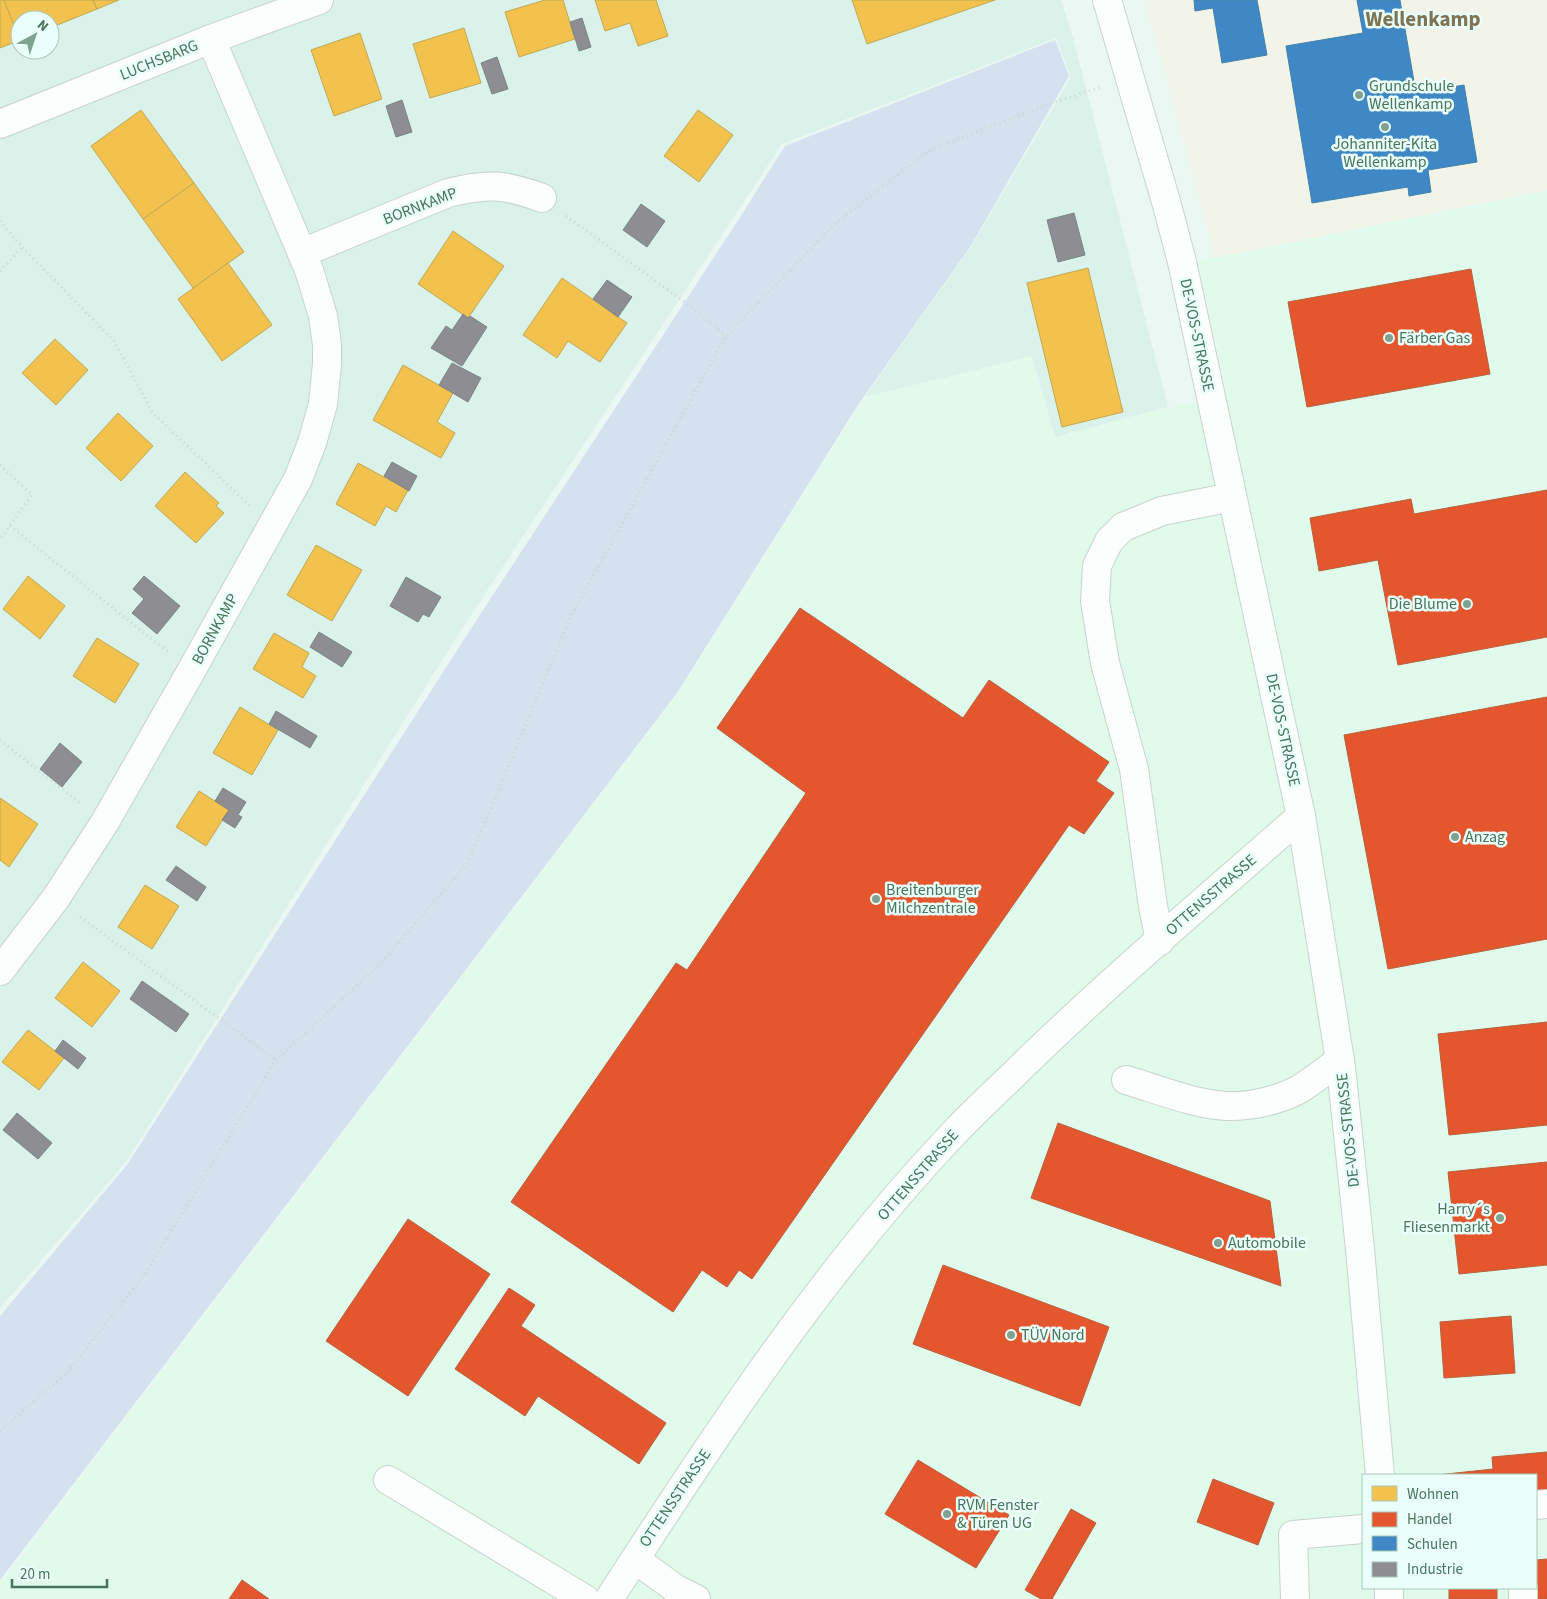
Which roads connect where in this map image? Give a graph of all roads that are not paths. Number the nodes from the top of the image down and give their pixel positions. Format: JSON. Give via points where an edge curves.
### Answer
{"nodes":[{"id":1,"x":319,"y":0,"type":"edge"},
{"id":2,"x":1107,"y":0,"type":"edge"},
{"id":3,"x":211,"y":39,"type":"junction"},
{"id":4,"x":0,"y":124,"type":"edge"},
{"id":5,"x":542,"y":198,"type":"road end"},
{"id":6,"x":302,"y":254,"type":"junction"},
{"id":7,"x":1232,"y":497,"type":"junction"},
{"id":8,"x":1301,"y":816,"type":"junction"},
{"id":9,"x":1160,"y":940,"type":"junction"},
{"id":10,"x":0,"y":971,"type":"edge"},
{"id":11,"x":1340,"y":1060,"type":"junction"},
{"id":12,"x":1126,"y":1080,"type":"dead end"},
{"id":13,"x":1380,"y":1474,"type":"edge"},
{"id":14,"x":388,"y":1480,"type":"dead end"},
{"id":15,"x":1362,"y":1529,"type":"edge"},
{"id":16,"x":635,"y":1559,"type":"junction"},
{"id":17,"x":585,"y":1599,"type":"edge"},
{"id":18,"x":609,"y":1599,"type":"edge"},
{"id":19,"x":696,"y":1599,"type":"edge"},
{"id":20,"x":1294,"y":1599,"type":"edge"}],
"edges":[{"from":1,"to":3,"type":"street","name":"LUCHSBARG"},
{"from":2,"to":7,"type":"street","name":"DE-VOS-STRASSE","via":[[1182,262]]},
{"from":3,"to":4,"type":"street","name":"LUCHSBARG"},
{"from":3,"to":6,"type":"street","name":"BORNKAMP"},
{"from":5,"to":6,"type":"street","name":"BORNKAMP","via":[[496,186],[448,192]]},
{"from":6,"to":10,"type":"street","name":"BORNKAMP","via":[[323,316],[327,364],[323,404],[298,479],[105,822],[56,898]]},
{"from":7,"to":8,"type":"street","name":"DE-VOS-STRASSE"},
{"from":7,"to":9,"type":"street","via":[[1162,511],[1122,527],[1109,541],[1097,566],[1095,601],[1105,663],[1134,769]]},
{"from":8,"to":9,"type":"street","name":"OTTENSSTRASSE"},
{"from":8,"to":11,"type":"street","name":"DE-VOS-STRASSE"},
{"from":9,"to":16,"type":"street","name":"OTTENSSTRASSE","via":[[1061,1027],[954,1133],[896,1198],[836,1270],[754,1382]]},
{"from":11,"to":12,"type":"street","via":[[1297,1090],[1278,1098],[1226,1106],[1196,1101]]},
{"from":11,"to":13,"type":"street","name":"DE-VOS-STRASSE"},
{"from":14,"to":17,"type":"street"},
{"from":15,"to":20,"type":"street","via":[[1293,1535]]},
{"from":16,"to":18,"type":"street","name":"OTTENSSTRASSE"},
{"from":16,"to":19,"type":"street","via":[[676,1589]]}]}
